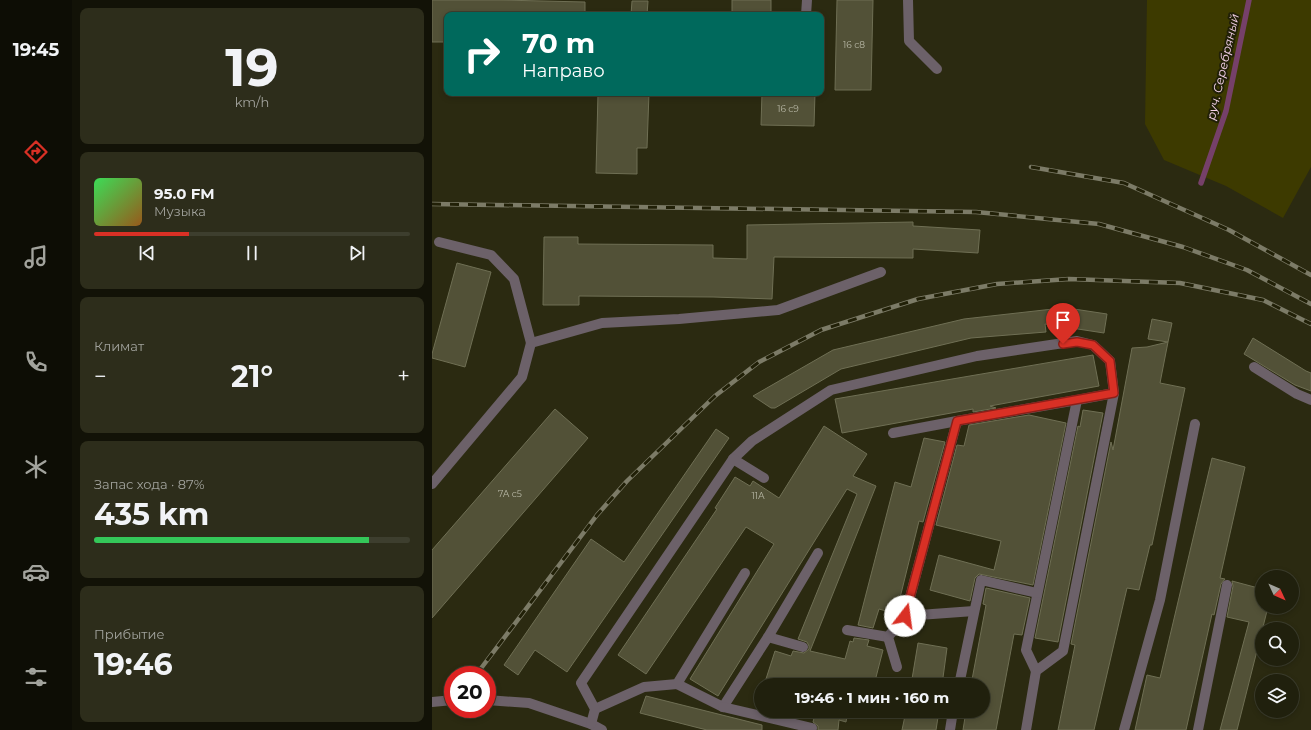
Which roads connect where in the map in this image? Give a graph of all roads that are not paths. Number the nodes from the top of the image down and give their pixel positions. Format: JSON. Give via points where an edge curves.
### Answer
{"nodes":[{"id":1,"x":807,"y":0,"type":"edge"},
{"id":2,"x":908,"y":0,"type":"edge"},
{"id":3,"x":806,"y":12,"type":"edge"},
{"id":4,"x":937,"y":69,"type":"dead end"},
{"id":5,"x":439,"y":242,"type":"dead end"},
{"id":6,"x":880,"y":272,"type":"dead end"},
{"id":7,"x":531,"y":343,"type":"junction"},
{"id":8,"x":1254,"y":367,"type":"dead end"},
{"id":9,"x":1114,"y":393,"type":"junction"},
{"id":10,"x":1077,"y":400,"type":"junction"},
{"id":11,"x":1311,"y":400,"type":"edge"},
{"id":12,"x":957,"y":421,"type":"junction"},
{"id":13,"x":1195,"y":424,"type":"dead end"},
{"id":14,"x":893,"y":434,"type":"dead end"},
{"id":15,"x":733,"y":459,"type":"junction"},
{"id":16,"x":764,"y":478,"type":"dead end"},
{"id":17,"x":432,"y":484,"type":"edge"},
{"id":18,"x":818,"y":552,"type":"dead end"},
{"id":19,"x":745,"y":573,"type":"dead end"},
{"id":20,"x":1227,"y":585,"type":"dead end"},
{"id":21,"x":1037,"y":593,"type":"junction"},
{"id":22,"x":974,"y":611,"type":"junction"},
{"id":23,"x":905,"y":616,"type":"junction"},
{"id":24,"x":847,"y":630,"type":"dead end"},
{"id":25,"x":768,"y":637,"type":"junction"},
{"id":26,"x":888,"y":637,"type":"junction"},
{"id":27,"x":803,"y":647,"type":"dead end"},
{"id":28,"x":896,"y":668,"type":"dead end"},
{"id":29,"x":1036,"y":671,"type":"junction"},
{"id":30,"x":960,"y":678,"type":"edge"},
{"id":31,"x":677,"y":684,"type":"junction"},
{"id":32,"x":444,"y":701,"type":"edge"},
{"id":33,"x":496,"y":701,"type":"edge"},
{"id":34,"x":432,"y":702,"type":"edge"},
{"id":35,"x":723,"y":707,"type":"junction"},
{"id":36,"x":595,"y":709,"type":"junction"},
{"id":37,"x":952,"y":718,"type":"edge"},
{"id":38,"x":591,"y":724,"type":"junction"},
{"id":39,"x":812,"y":728,"type":"dead end"},
{"id":40,"x":602,"y":730,"type":"edge"},
{"id":41,"x":950,"y":730,"type":"edge"},
{"id":42,"x":1026,"y":730,"type":"edge"},
{"id":43,"x":1124,"y":730,"type":"edge"},
{"id":44,"x":1198,"y":730,"type":"edge"}],
"edges":[{"from":1,"to":3,"type":"lane"},
{"from":2,"to":4,"type":"lane","via":[[909,41]]},
{"from":5,"to":7,"type":"lane","via":[[491,255],[514,279]]},
{"from":6,"to":7,"type":"lane","via":[[778,310],[602,323]]},
{"from":7,"to":17,"type":"lane","via":[[522,377]]},
{"from":8,"to":11,"type":"lane"},
{"from":9,"to":10,"type":"lane"},
{"from":9,"to":15,"type":"lane","via":[[1110,361],[1093,345],[1077,342],[977,356],[831,390],[752,440]]},
{"from":9,"to":29,"type":"lane","via":[[1063,651]]},
{"from":10,"to":12,"type":"lane"},
{"from":10,"to":21,"type":"lane"},
{"from":12,"to":14,"type":"lane"},
{"from":12,"to":23,"type":"lane"},
{"from":13,"to":43,"type":"lane","via":[[1160,600]]},
{"from":15,"to":16,"type":"lane"},
{"from":15,"to":36,"type":"lane","via":[[581,683]]},
{"from":18,"to":25,"type":"lane"},
{"from":19,"to":31,"type":"lane"},
{"from":20,"to":44,"type":"lane"},
{"from":21,"to":22,"type":"lane","via":[[981,580]]},
{"from":21,"to":29,"type":"lane","via":[[1026,650]]},
{"from":22,"to":23,"type":"lane"},
{"from":22,"to":30,"type":"lane"},
{"from":23,"to":26,"type":"lane"},
{"from":24,"to":26,"type":"lane"},
{"from":25,"to":27,"type":"lane"},
{"from":25,"to":35,"type":"lane"},
{"from":26,"to":28,"type":"lane"},
{"from":29,"to":42,"type":"lane"},
{"from":31,"to":35,"type":"lane"},
{"from":31,"to":36,"type":"lane","via":[[644,687]]},
{"from":32,"to":34,"type":"lane"},
{"from":33,"to":38,"type":"lane","via":[[529,703]]},
{"from":35,"to":39,"type":"lane"},
{"from":36,"to":38,"type":"lane"},
{"from":37,"to":41,"type":"lane"},
{"from":38,"to":40,"type":"lane"}]}
